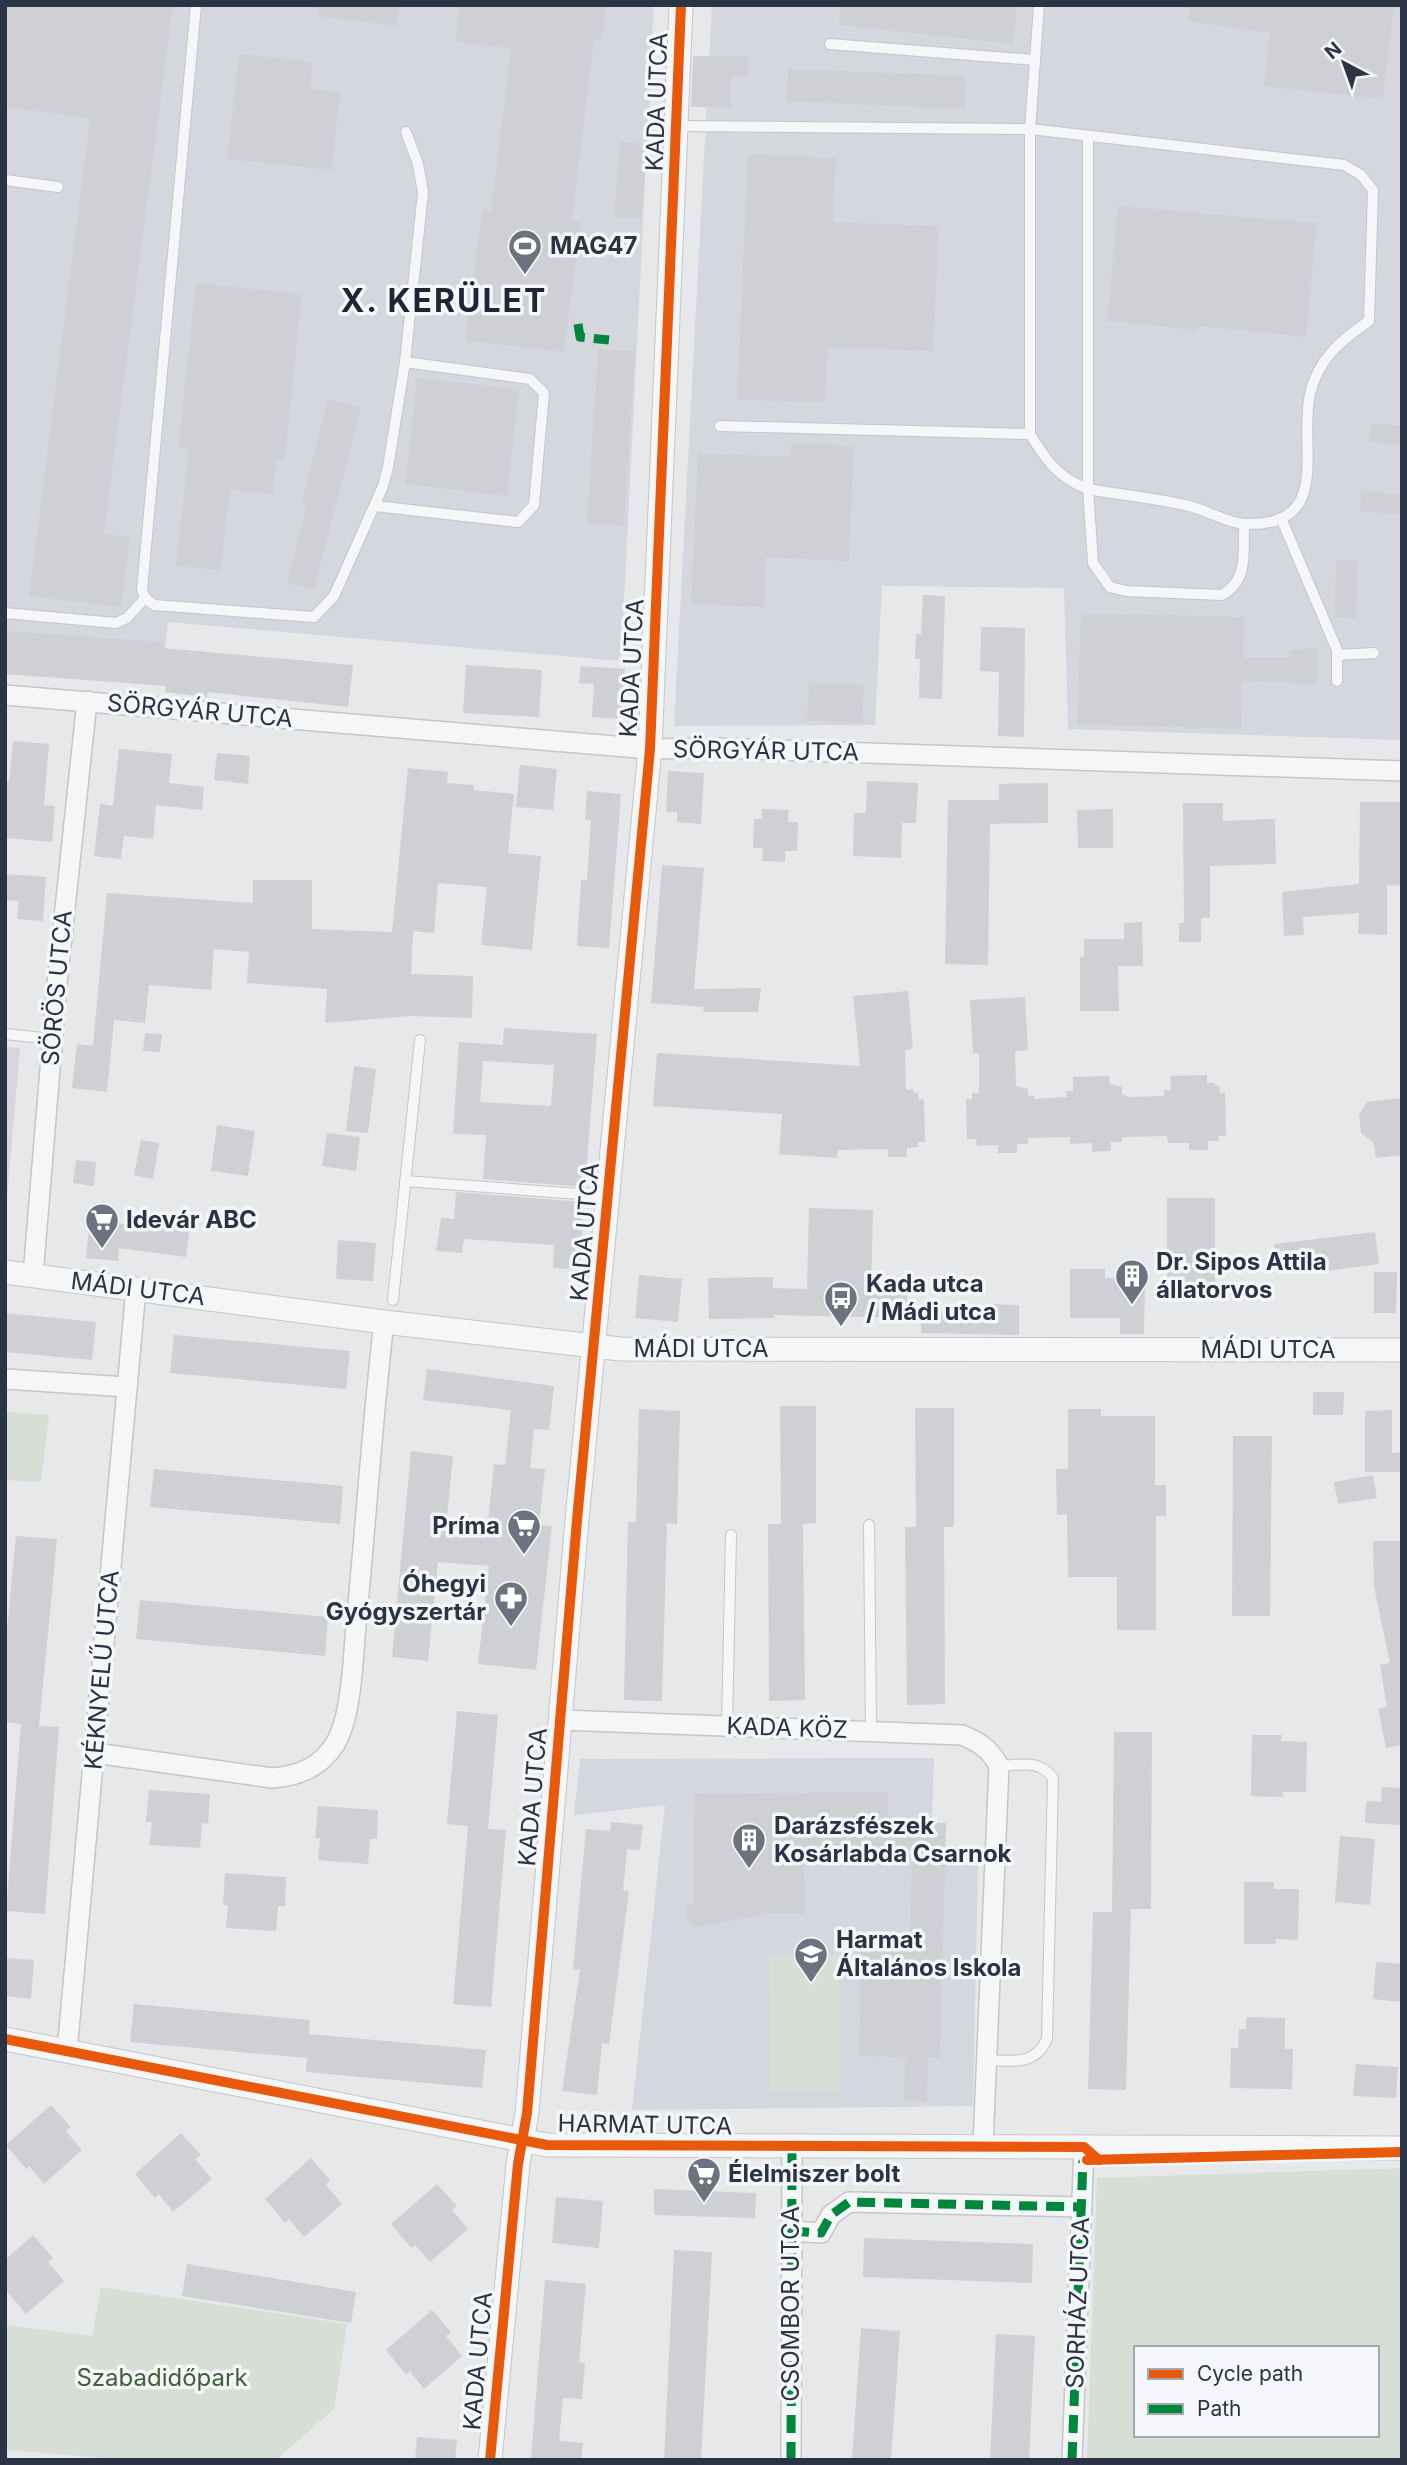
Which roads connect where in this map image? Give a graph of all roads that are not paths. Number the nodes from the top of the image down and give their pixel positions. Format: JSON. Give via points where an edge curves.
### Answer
{"nodes":[{"id":1,"x":196,"y":5,"type":"edge"},
{"id":2,"x":681,"y":5,"type":"edge"},
{"id":3,"x":1039,"y":5,"type":"edge"},
{"id":4,"x":830,"y":44,"type":"dead end"},
{"id":5,"x":1035,"y":60,"type":"junction"},
{"id":6,"x":677,"y":126,"type":"junction"},
{"id":7,"x":1030,"y":129,"type":"junction"},
{"id":8,"x":406,"y":132,"type":"dead end"},
{"id":9,"x":1088,"y":136,"type":"junction"},
{"id":10,"x":5,"y":180,"type":"edge"},
{"id":11,"x":58,"y":187,"type":"dead end"},
{"id":12,"x":405,"y":362,"type":"junction"},
{"id":13,"x":720,"y":426,"type":"dead end"},
{"id":14,"x":1031,"y":434,"type":"junction"},
{"id":15,"x":1088,"y":489,"type":"junction"},
{"id":16,"x":375,"y":506,"type":"junction"},
{"id":17,"x":1281,"y":518,"type":"junction"},
{"id":18,"x":1244,"y":524,"type":"junction"},
{"id":19,"x":145,"y":598,"type":"junction"},
{"id":20,"x":5,"y":613,"type":"edge"},
{"id":21,"x":1374,"y":653,"type":"dead end"},
{"id":22,"x":1337,"y":654,"type":"junction"},
{"id":23,"x":1337,"y":681,"type":"dead end"},
{"id":24,"x":5,"y":695,"type":"edge"},
{"id":25,"x":87,"y":701,"type":"junction"},
{"id":26,"x":650,"y":749,"type":"junction"},
{"id":27,"x":1402,"y":771,"type":"edge"},
{"id":28,"x":5,"y":1034,"type":"edge"},
{"id":29,"x":52,"y":1039,"type":"junction"},
{"id":30,"x":420,"y":1040,"type":"dead end"},
{"id":31,"x":405,"y":1181,"type":"junction"},
{"id":32,"x":608,"y":1196,"type":"junction"},
{"id":33,"x":5,"y":1272,"type":"edge"},
{"id":34,"x":33,"y":1276,"type":"junction"},
{"id":35,"x":136,"y":1289,"type":"junction"},
{"id":36,"x":393,"y":1300,"type":"dead end"},
{"id":37,"x":384,"y":1322,"type":"junction"},
{"id":38,"x":596,"y":1347,"type":"junction"},
{"id":39,"x":1402,"y":1350,"type":"edge"},
{"id":40,"x":5,"y":1379,"type":"edge"},
{"id":41,"x":127,"y":1387,"type":"junction"},
{"id":42,"x":869,"y":1525,"type":"dead end"},
{"id":43,"x":731,"y":1535,"type":"dead end"},
{"id":44,"x":561,"y":1720,"type":"junction"},
{"id":45,"x":727,"y":1726,"type":"junction"},
{"id":46,"x":871,"y":1731,"type":"junction"},
{"id":47,"x":94,"y":1753,"type":"junction"},
{"id":48,"x":999,"y":1766,"type":"junction"},
{"id":49,"x":5,"y":2039,"type":"edge"},
{"id":50,"x":67,"y":2052,"type":"junction"},
{"id":51,"x":985,"y":2060,"type":"junction"},
{"id":52,"x":522,"y":2140,"type":"junction"},
{"id":53,"x":983,"y":2146,"type":"junction"},
{"id":54,"x":792,"y":2147,"type":"junction"},
{"id":55,"x":1084,"y":2147,"type":"junction"},
{"id":56,"x":1402,"y":2148,"type":"edge"},
{"id":57,"x":1082,"y":2207,"type":"junction"},
{"id":58,"x":792,"y":2231,"type":"junction"},
{"id":59,"x":490,"y":2460,"type":"edge"},
{"id":60,"x":791,"y":2460,"type":"edge"},
{"id":61,"x":1072,"y":2460,"type":"edge"}],
"edges":[{"from":1,"to":19,"type":"lane","via":[[142,589]]},
{"from":2,"to":6,"type":"street","name":"KADA UTCA"},
{"from":3,"to":5,"type":"lane"},
{"from":4,"to":5,"type":"lane"},
{"from":5,"to":7,"type":"lane"},
{"from":6,"to":7,"type":"lane"},
{"from":6,"to":26,"type":"street","name":"KADA UTCA"},
{"from":7,"to":9,"type":"lane"},
{"from":7,"to":14,"type":"lane"},
{"from":8,"to":12,"type":"lane","via":[[423,192]]},
{"from":9,"to":15,"type":"lane"},
{"from":9,"to":17,"type":"lane","via":[[1344,165],[1361,175],[1373,190],[1369,321],[1335,344],[1323,363],[1310,394],[1306,486],[1294,511]]},
{"from":10,"to":11,"type":"lane"},
{"from":12,"to":16,"type":"lane","via":[[388,467]]},
{"from":12,"to":16,"type":"lane","via":[[530,379],[537,384],[544,393],[534,505],[518,522]]},
{"from":13,"to":14,"type":"lane"},
{"from":14,"to":15,"type":"lane","via":[[1055,471]]},
{"from":15,"to":18,"type":"lane","via":[[1190,506]]},
{"from":15,"to":18,"type":"lane","via":[[1093,564],[1110,587],[1126,592],[1222,595],[1236,587],[1242,571]]},
{"from":16,"to":19,"type":"lane","via":[[334,596],[314,617],[154,606]]},
{"from":17,"to":18,"type":"lane"},
{"from":17,"to":22,"type":"lane"},
{"from":19,"to":20,"type":"lane","via":[[116,623]]},
{"from":21,"to":22,"type":"lane"},
{"from":22,"to":23,"type":"lane"},
{"from":24,"to":25,"type":"street","name":"SÖRGYÁR UTCA"},
{"from":25,"to":26,"type":"street","name":"SÖRGYÁR UTCA"},
{"from":25,"to":29,"type":"street","name":"SÖRÖS UTCA"},
{"from":26,"to":27,"type":"street","name":"SÖRGYÁR UTCA"},
{"from":26,"to":32,"type":"street","name":"KADA UTCA"},
{"from":28,"to":29,"type":"lane"},
{"from":29,"to":34,"type":"street","name":"SÖRÖS UTCA"},
{"from":30,"to":31,"type":"lane"},
{"from":31,"to":32,"type":"lane"},
{"from":31,"to":36,"type":"lane"},
{"from":32,"to":38,"type":"street","name":"KADA UTCA"},
{"from":33,"to":34,"type":"street","name":"MÁDI UTCA"},
{"from":34,"to":35,"type":"street","name":"MÁDI UTCA"},
{"from":35,"to":37,"type":"street","name":"MÁDI UTCA"},
{"from":35,"to":41,"type":"street","name":"KÉKNYELŰ UTCA"},
{"from":37,"to":38,"type":"street","name":"MÁDI UTCA"},
{"from":37,"to":47,"type":"street","via":[[353,1656],[343,1728],[334,1745],[321,1762],[297,1776],[272,1778]]},
{"from":38,"to":39,"type":"street","name":"MÁDI UTCA"},
{"from":38,"to":44,"type":"street","name":"KADA UTCA"},
{"from":40,"to":41,"type":"street"},
{"from":41,"to":47,"type":"street","name":"KÉKNYELŰ UTCA"},
{"from":42,"to":46,"type":"lane"},
{"from":43,"to":45,"type":"lane"},
{"from":44,"to":45,"type":"street","name":"KADA KÖZ"},
{"from":44,"to":52,"type":"street","name":"KADA UTCA"},
{"from":45,"to":46,"type":"street","name":"KADA KÖZ"},
{"from":46,"to":48,"type":"street","name":"KADA KÖZ","via":[[962,1735],[985,1747]]},
{"from":47,"to":50,"type":"street","name":"KÉKNYELŰ UTCA"},
{"from":48,"to":51,"type":"street"},
{"from":48,"to":51,"type":"lane","via":[[1035,1764],[1054,1778],[1047,2039],[1033,2058]]},
{"from":49,"to":50,"type":"street","name":"HARMAT UTCA"},
{"from":50,"to":52,"type":"street","name":"HARMAT UTCA"},
{"from":51,"to":53,"type":"street"},
{"from":52,"to":54,"type":"street","name":"HARMAT UTCA","via":[[547,2145]]},
{"from":52,"to":59,"type":"street","name":"KADA UTCA"},
{"from":53,"to":54,"type":"street","name":"HARMAT UTCA"},
{"from":53,"to":55,"type":"street","name":"HARMAT UTCA"},
{"from":54,"to":58,"type":"street","name":"CSOMBOR UTCA"},
{"from":55,"to":56,"type":"street","name":"HARMAT UTCA"},
{"from":55,"to":57,"type":"street","name":"SORHÁZ UTCA"},
{"from":57,"to":58,"type":"street","via":[[849,2203],[831,2215],[821,2233]]},
{"from":57,"to":61,"type":"street","name":"SORHÁZ UTCA"},
{"from":58,"to":60,"type":"street","name":"CSOMBOR UTCA"}]}
